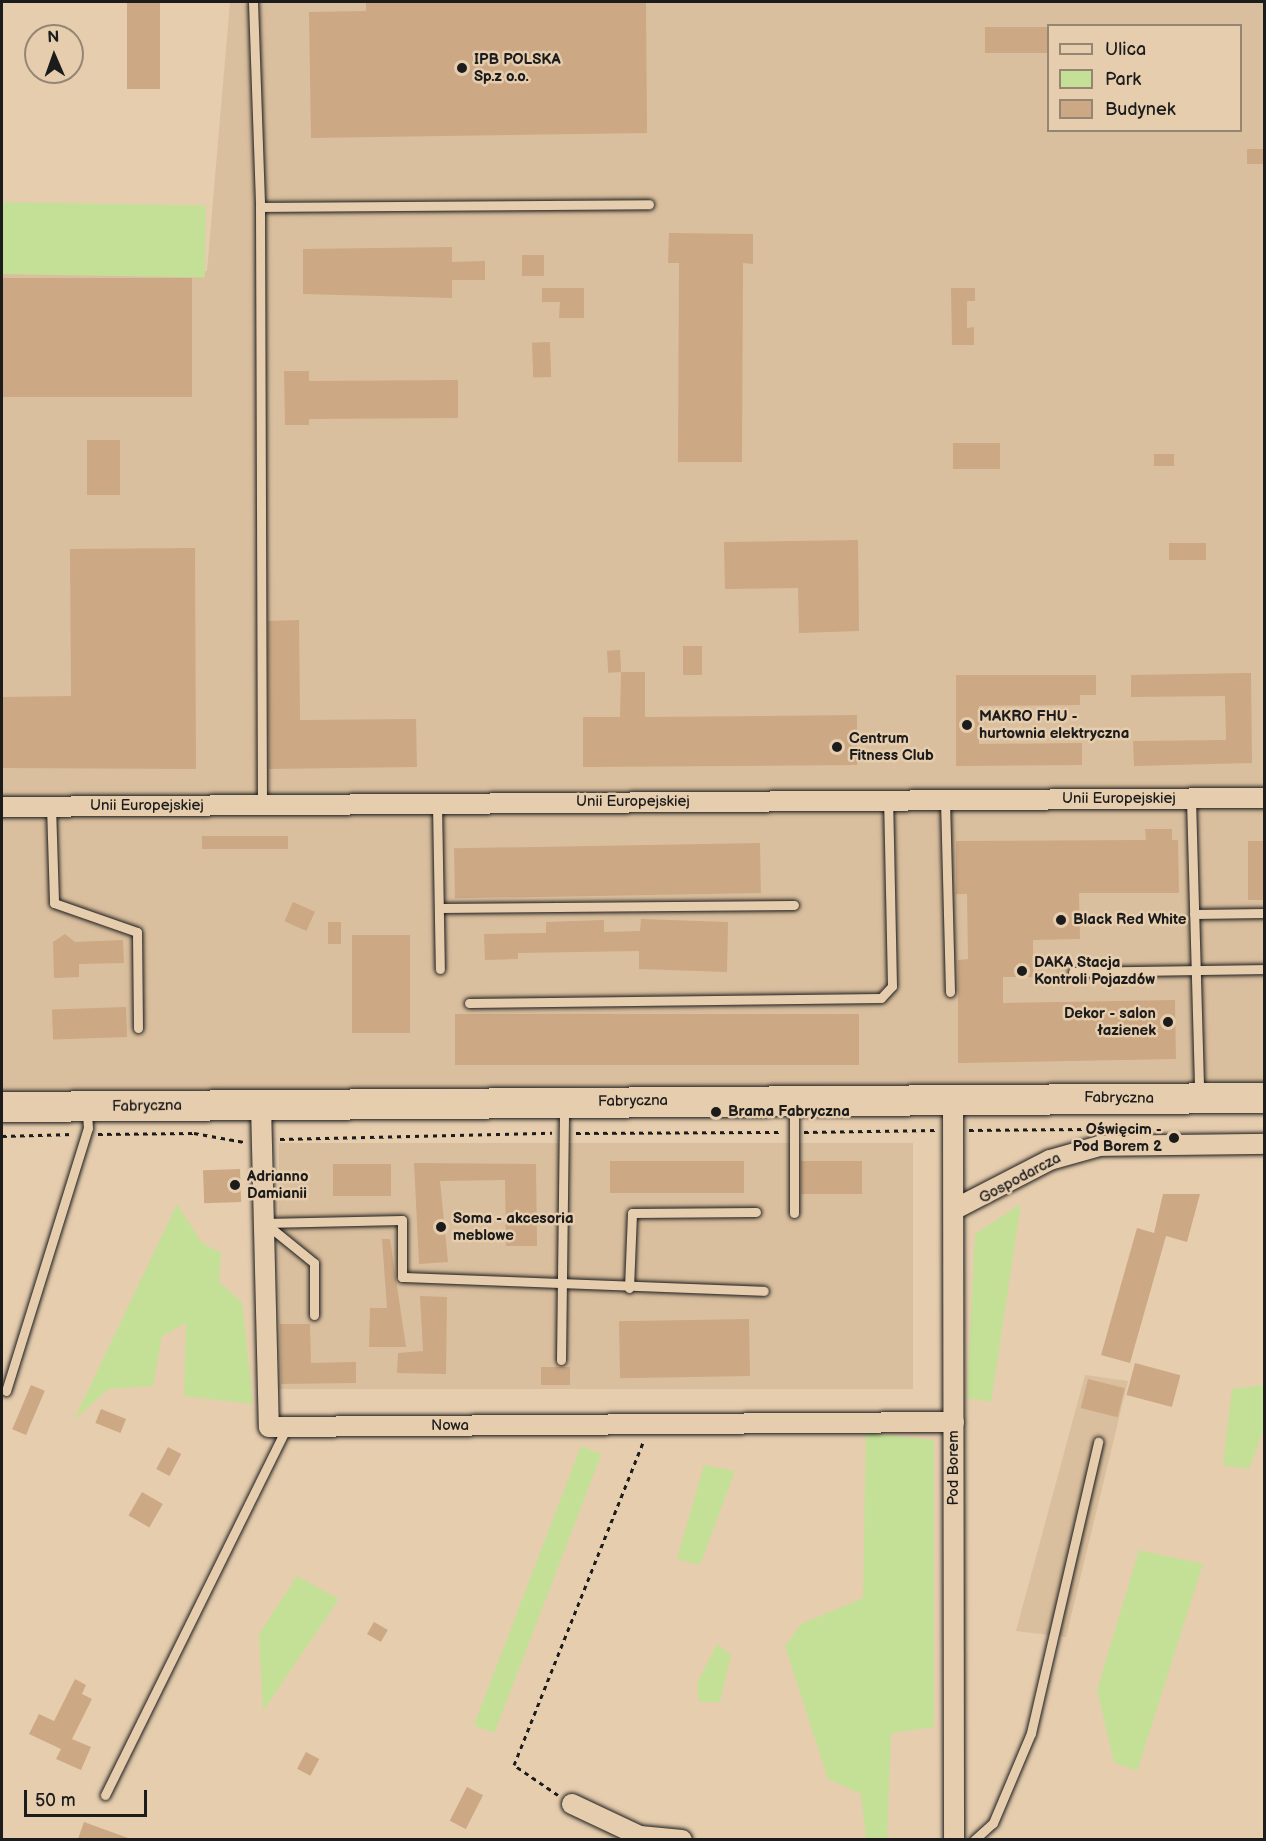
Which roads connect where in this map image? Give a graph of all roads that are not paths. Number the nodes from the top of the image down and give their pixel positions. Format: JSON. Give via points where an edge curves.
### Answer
{"nodes":[{"id":1,"x":253,"y":2,"type":"edge"},
{"id":2,"x":649,"y":204,"type":"dead end"},
{"id":3,"x":260,"y":207,"type":"junction"},
{"id":4,"x":1264,"y":798,"type":"edge"},
{"id":5,"x":1191,"y":799,"type":"junction"},
{"id":6,"x":945,"y":800,"type":"junction"},
{"id":7,"x":888,"y":801,"type":"junction"},
{"id":8,"x":437,"y":804,"type":"junction"},
{"id":9,"x":262,"y":805,"type":"junction"},
{"id":10,"x":51,"y":806,"type":"junction"},
{"id":11,"x":2,"y":807,"type":"edge"},
{"id":12,"x":794,"y":905,"type":"dead end"},
{"id":13,"x":439,"y":908,"type":"junction"},
{"id":14,"x":1264,"y":913,"type":"edge"},
{"id":15,"x":1194,"y":914,"type":"junction"},
{"id":16,"x":440,"y":969,"type":"dead end"},
{"id":17,"x":1264,"y":969,"type":"edge"},
{"id":18,"x":1196,"y":970,"type":"junction"},
{"id":19,"x":1073,"y":972,"type":"dead end"},
{"id":20,"x":950,"y":992,"type":"dead end"},
{"id":21,"x":469,"y":1003,"type":"dead end"},
{"id":22,"x":138,"y":1028,"type":"dead end"},
{"id":23,"x":953,"y":1097,"type":"junction"},
{"id":24,"x":794,"y":1098,"type":"junction"},
{"id":25,"x":1264,"y":1098,"type":"edge"},
{"id":26,"x":1199,"y":1099,"type":"junction"},
{"id":27,"x":564,"y":1102,"type":"junction"},
{"id":28,"x":261,"y":1105,"type":"junction"},
{"id":29,"x":2,"y":1107,"type":"edge"},
{"id":30,"x":86,"y":1120,"type":"junction"},
{"id":31,"x":1264,"y":1144,"type":"edge"},
{"id":32,"x":955,"y":1209,"type":"junction"},
{"id":33,"x":756,"y":1212,"type":"dead end"},
{"id":34,"x":794,"y":1213,"type":"dead end"},
{"id":35,"x":264,"y":1223,"type":"junction"},
{"id":36,"x":564,"y":1286,"type":"junction"},
{"id":37,"x":629,"y":1288,"type":"junction"},
{"id":38,"x":764,"y":1291,"type":"dead end"},
{"id":39,"x":314,"y":1315,"type":"dead end"},
{"id":40,"x":561,"y":1360,"type":"dead end"},
{"id":41,"x":6,"y":1391,"type":"dead end"},
{"id":42,"x":954,"y":1422,"type":"junction"},
{"id":43,"x":287,"y":1427,"type":"junction"},
{"id":44,"x":1098,"y":1442,"type":"dead end"},
{"id":45,"x":105,"y":1795,"type":"dead end"},
{"id":46,"x":572,"y":1804,"type":"road end"},
{"id":47,"x":682,"y":1839,"type":"edge"},
{"id":48,"x":954,"y":1839,"type":"edge"},
{"id":49,"x":974,"y":1839,"type":"edge"}],
"edges":[{"from":1,"to":3,"type":"lane"},
{"from":2,"to":3,"type":"lane"},
{"from":3,"to":9,"type":"lane"},
{"from":4,"to":5,"type":"street","name":"Unii Europejskiej"},
{"from":5,"to":6,"type":"street","name":"Unii Europejskiej"},
{"from":5,"to":15,"type":"lane"},
{"from":6,"to":7,"type":"street","name":"Unii Europejskiej"},
{"from":6,"to":20,"type":"lane"},
{"from":7,"to":8,"type":"street","name":"Unii Europejskiej"},
{"from":7,"to":21,"type":"lane","via":[[892,986],[881,998]]},
{"from":8,"to":9,"type":"street","name":"Unii Europejskiej"},
{"from":8,"to":13,"type":"lane"},
{"from":9,"to":10,"type":"street","name":"Unii Europejskiej"},
{"from":10,"to":11,"type":"street","name":"Unii Europejskiej"},
{"from":10,"to":22,"type":"lane","via":[[54,903],[137,932]]},
{"from":12,"to":13,"type":"lane"},
{"from":13,"to":16,"type":"lane"},
{"from":14,"to":15,"type":"lane"},
{"from":15,"to":18,"type":"lane"},
{"from":17,"to":18,"type":"lane"},
{"from":18,"to":19,"type":"lane"},
{"from":18,"to":26,"type":"lane"},
{"from":23,"to":24,"type":"main road","name":"Fabryczna"},
{"from":23,"to":26,"type":"main road","name":"Fabryczna"},
{"from":23,"to":32,"type":"street","name":"Pod Borem"},
{"from":24,"to":27,"type":"main road","name":"Fabryczna"},
{"from":24,"to":34,"type":"lane"},
{"from":25,"to":26,"type":"main road","name":"Fabryczna"},
{"from":27,"to":28,"type":"main road","name":"Fabryczna"},
{"from":27,"to":36,"type":"lane"},
{"from":28,"to":30,"type":"main road","name":"Fabryczna"},
{"from":28,"to":35,"type":"street"},
{"from":29,"to":30,"type":"main road","name":"Fabryczna"},
{"from":30,"to":41,"type":"lane"},
{"from":31,"to":32,"type":"street","name":"Gospodarcza","via":[[1080,1150]]},
{"from":32,"to":42,"type":"street","name":"Pod Borem"},
{"from":33,"to":37,"type":"lane","via":[[632,1213]]},
{"from":35,"to":36,"type":"lane","via":[[402,1220],[402,1277]]},
{"from":35,"to":39,"type":"lane","via":[[314,1263]]},
{"from":35,"to":43,"type":"street","via":[[269,1427]]},
{"from":36,"to":37,"type":"lane"},
{"from":36,"to":40,"type":"lane"},
{"from":37,"to":38,"type":"lane"},
{"from":42,"to":43,"type":"street","name":"Nowa"},
{"from":42,"to":48,"type":"street","name":"Pod Borem"},
{"from":43,"to":45,"type":"lane"},
{"from":44,"to":49,"type":"lane","via":[[1031,1733],[993,1823]]},
{"from":46,"to":47,"type":"street","via":[[639,1836]]}]}
